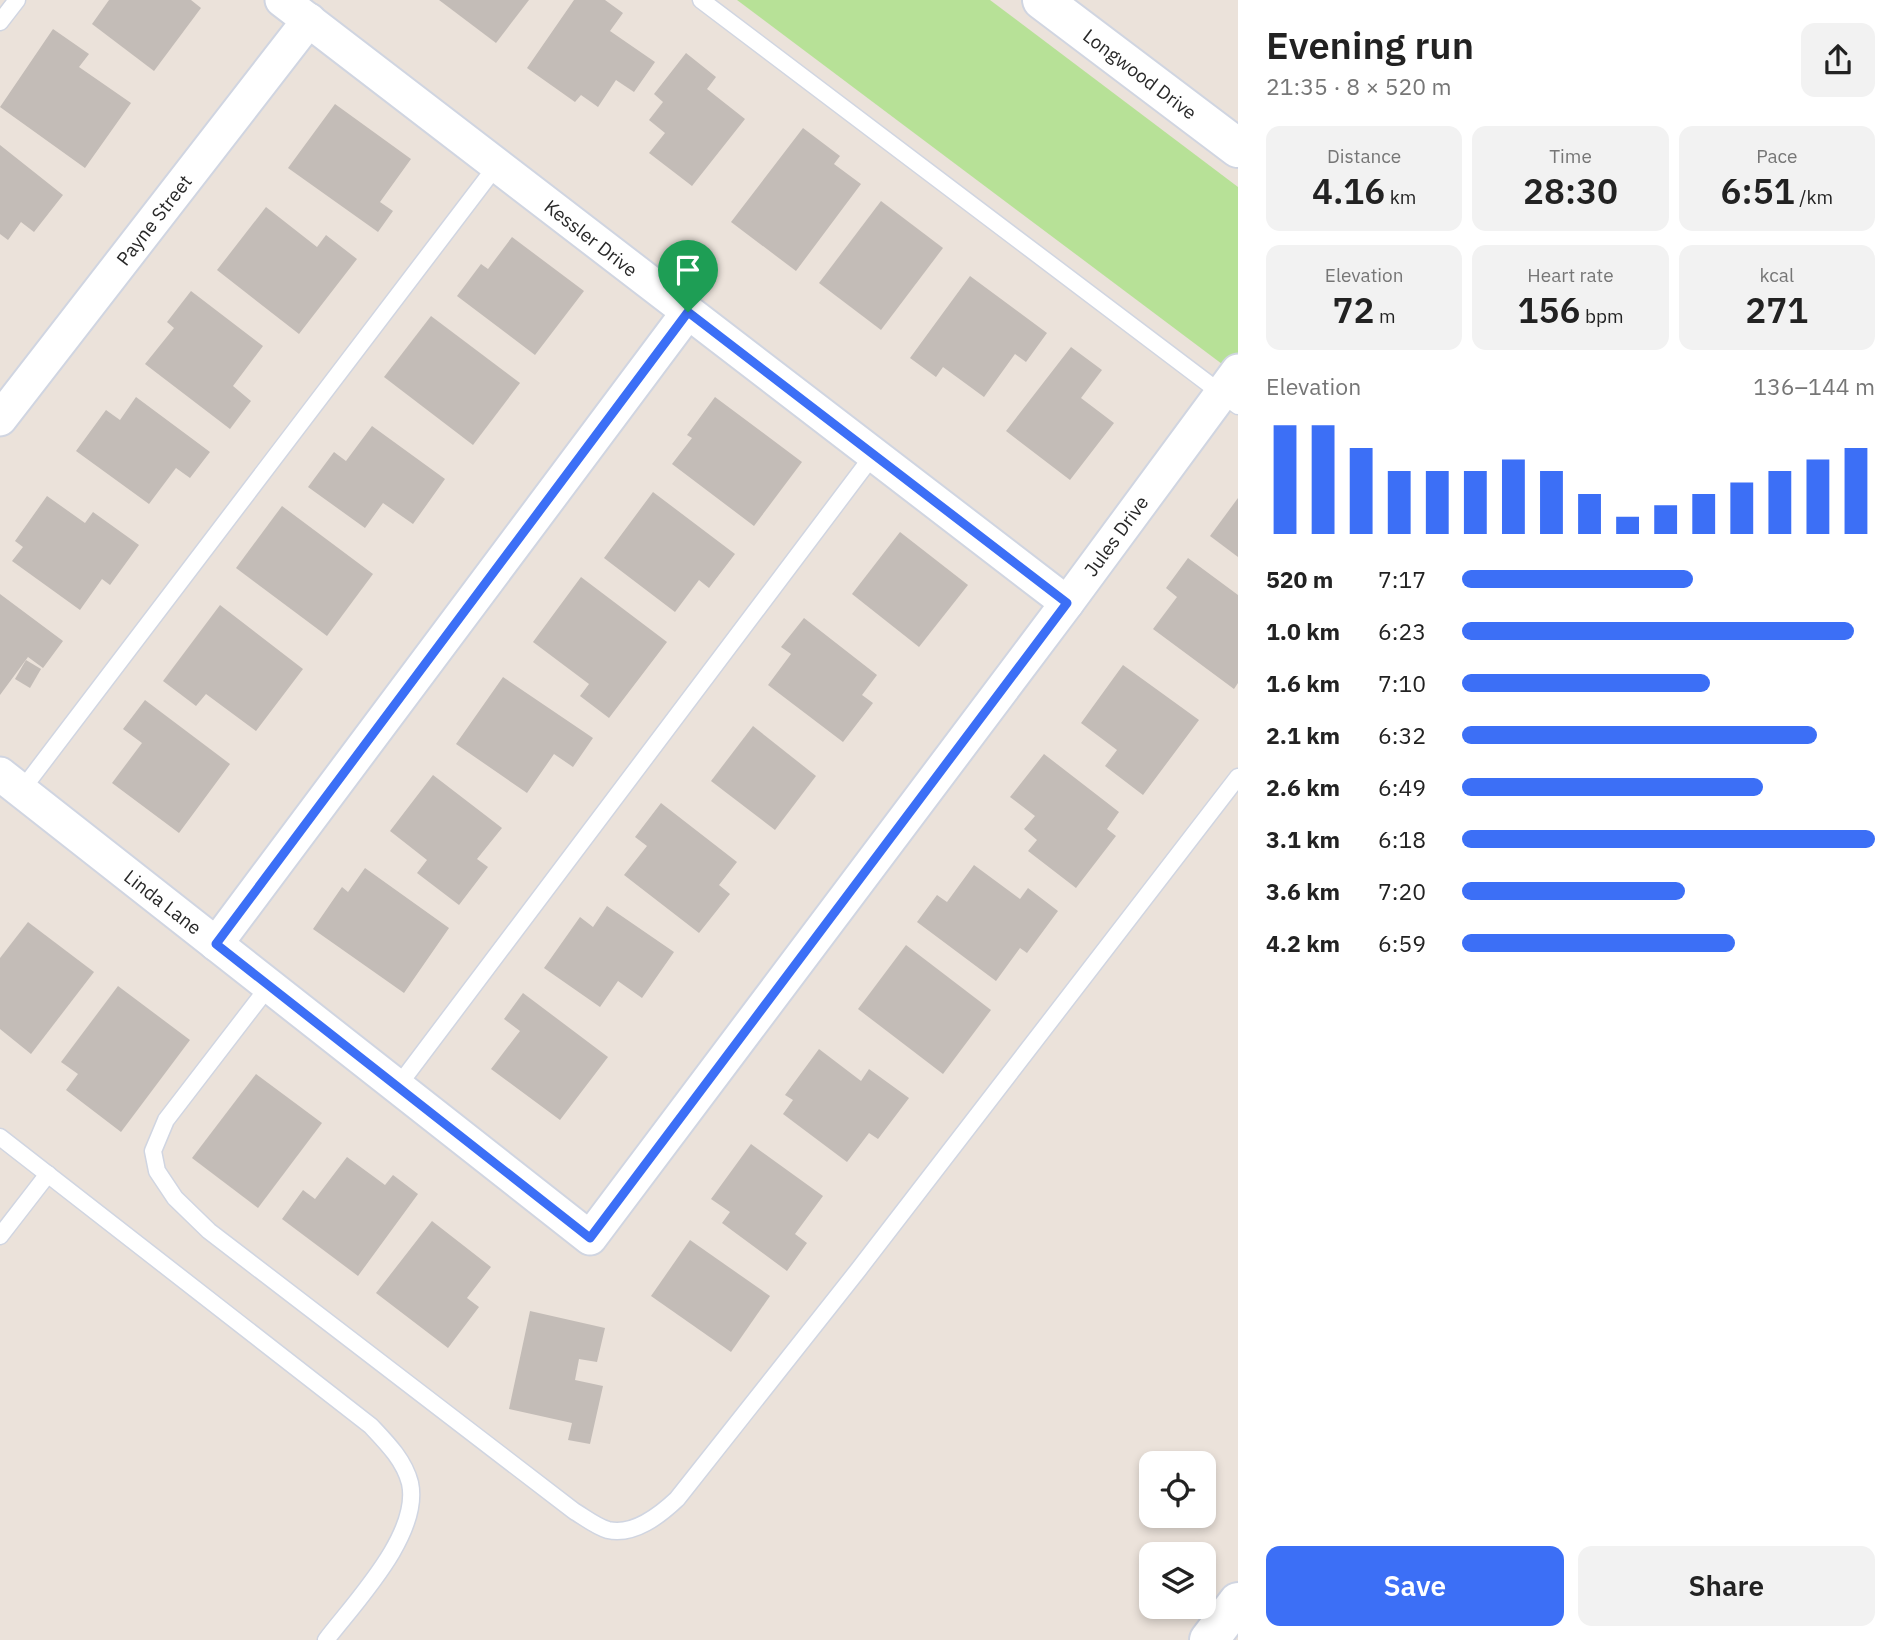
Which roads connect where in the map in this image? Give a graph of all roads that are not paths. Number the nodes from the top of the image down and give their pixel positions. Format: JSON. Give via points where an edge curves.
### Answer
{"nodes":[{"id":1,"x":17,"y":0,"type":"edge"},
{"id":2,"x":282,"y":0,"type":"edge"},
{"id":3,"x":701,"y":0,"type":"edge"},
{"id":4,"x":1042,"y":0,"type":"edge"},
{"id":5,"x":309,"y":20,"type":"junction"},
{"id":6,"x":0,"y":23,"type":"edge"},
{"id":7,"x":1238,"y":148,"type":"edge"},
{"id":8,"x":497,"y":165,"type":"junction"},
{"id":9,"x":688,"y":312,"type":"junction"},
{"id":10,"x":1233,"y":390,"type":"edge"},
{"id":11,"x":0,"y":419,"type":"edge"},
{"id":12,"x":874,"y":454,"type":"junction"},
{"id":13,"x":1067,"y":603,"type":"junction"},
{"id":14,"x":1238,"y":777,"type":"edge"},
{"id":15,"x":11,"y":783,"type":"edge"},
{"id":16,"x":216,"y":944,"type":"junction"},
{"id":17,"x":269,"y":986,"type":"junction"},
{"id":18,"x":398,"y":1086,"type":"junction"},
{"id":19,"x":0,"y":1137,"type":"edge"},
{"id":20,"x":48,"y":1174,"type":"junction"},
{"id":21,"x":0,"y":1236,"type":"edge"},
{"id":22,"x":590,"y":1238,"type":"joint"},
{"id":23,"x":1238,"y":1602,"type":"edge"},
{"id":24,"x":326,"y":1640,"type":"edge"},
{"id":25,"x":1209,"y":1640,"type":"edge"}],
"edges":[{"from":1,"to":6,"type":"lane"},
{"from":2,"to":5,"type":"street","name":"Kessler Drive"},
{"from":3,"to":10,"type":"lane"},
{"from":4,"to":7,"type":"street","name":"Longwood Drive"},
{"from":5,"to":8,"type":"street","name":"Kessler Drive"},
{"from":5,"to":11,"type":"street","name":"Payne Street"},
{"from":8,"to":9,"type":"street","name":"Kessler Drive"},
{"from":8,"to":15,"type":"lane"},
{"from":9,"to":12,"type":"street","name":"Kessler Drive"},
{"from":9,"to":16,"type":"street"},
{"from":10,"to":13,"type":"street","name":"Jules Drive"},
{"from":12,"to":13,"type":"street","name":"Kessler Drive"},
{"from":12,"to":18,"type":"lane"},
{"from":13,"to":22,"type":"street","name":"Jules Drive"},
{"from":14,"to":17,"type":"lane","via":[[677,1499],[636,1528],[609,1530],[574,1511],[209,1231],[175,1198],[158,1171],[153,1151],[166,1120]]},
{"from":15,"to":16,"type":"street","name":"Linda Lane"},
{"from":16,"to":17,"type":"street","name":"Linda Lane"},
{"from":17,"to":18,"type":"street","name":"Linda Lane"},
{"from":18,"to":22,"type":"street","name":"Linda Lane"},
{"from":19,"to":20,"type":"lane"},
{"from":20,"to":21,"type":"lane"},
{"from":20,"to":24,"type":"lane","via":[[371,1426],[397,1454],[410,1482],[406,1526],[394,1552]]},
{"from":23,"to":25,"type":"street"}]}
